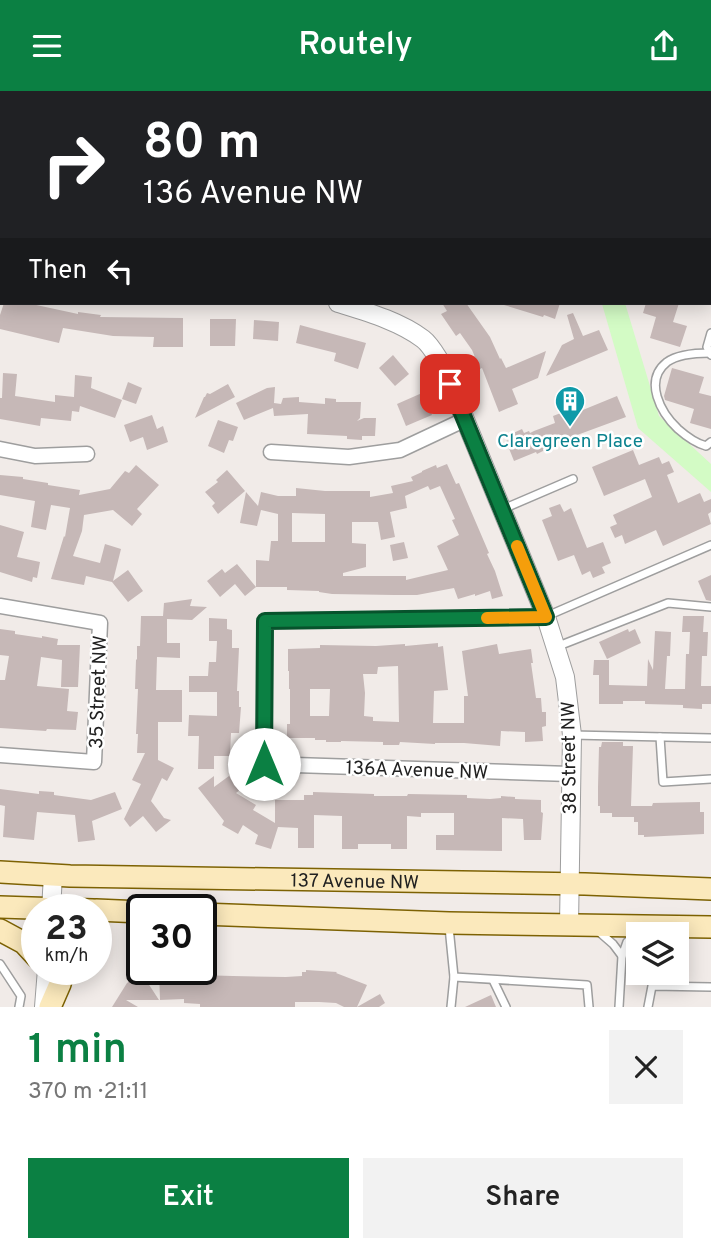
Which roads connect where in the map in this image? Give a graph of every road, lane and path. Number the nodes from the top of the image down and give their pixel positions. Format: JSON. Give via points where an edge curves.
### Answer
{"nodes":[{"id":1,"x":344,"y":305,"type":"edge"},
{"id":2,"x":711,"y":333,"type":"edge"},
{"id":3,"x":711,"y":354,"type":"edge"},
{"id":4,"x":466,"y":419,"type":"junction"},
{"id":5,"x":711,"y":442,"type":"edge"},
{"id":6,"x":0,"y":449,"type":"edge"},
{"id":7,"x":271,"y":452,"type":"dead end"},
{"id":8,"x":87,"y":454,"type":"dead end"},
{"id":9,"x":573,"y":479,"type":"dead end"},
{"id":10,"x":502,"y":509,"type":"junction"},
{"id":11,"x":711,"y":545,"type":"edge"},
{"id":12,"x":0,"y":606,"type":"edge"},
{"id":13,"x":711,"y":607,"type":"edge"},
{"id":14,"x":546,"y":617,"type":"junction"},
{"id":15,"x":555,"y":647,"type":"junction"},
{"id":16,"x":572,"y":735,"type":"junction"},
{"id":17,"x":660,"y":737,"type":"junction"},
{"id":18,"x":711,"y":738,"type":"edge"},
{"id":19,"x":0,"y":755,"type":"edge"},
{"id":20,"x":570,"y":774,"type":"junction"},
{"id":21,"x":711,"y":779,"type":"edge"},
{"id":22,"x":0,"y":872,"type":"edge"},
{"id":23,"x":53,"y":875,"type":"junction"},
{"id":24,"x":569,"y":884,"type":"junction"},
{"id":25,"x":711,"y":889,"type":"edge"},
{"id":26,"x":52,"y":894,"type":"edge"},
{"id":27,"x":0,"y":907,"type":"edge"},
{"id":28,"x":21,"y":908,"type":"edge"},
{"id":29,"x":711,"y":913,"type":"edge"},
{"id":30,"x":217,"y":915,"type":"edge"},
{"id":31,"x":672,"y":922,"type":"edge"},
{"id":32,"x":449,"y":923,"type":"junction"},
{"id":33,"x":569,"y":925,"type":"junction"},
{"id":34,"x":591,"y":926,"type":"junction"},
{"id":35,"x":626,"y":926,"type":"edge"},
{"id":36,"x":689,"y":927,"type":"edge"},
{"id":37,"x":711,"y":927,"type":"edge"},
{"id":38,"x":0,"y":930,"type":"edge"},
{"id":39,"x":21,"y":941,"type":"edge"},
{"id":40,"x":626,"y":945,"type":"edge"},
{"id":41,"x":622,"y":956,"type":"junction"},
{"id":42,"x":0,"y":964,"type":"edge"},
{"id":43,"x":454,"y":977,"type":"junction"},
{"id":44,"x":494,"y":979,"type":"junction"},
{"id":45,"x":46,"y":985,"type":"edge"},
{"id":46,"x":60,"y":985,"type":"edge"},
{"id":47,"x":711,"y":987,"type":"edge"},
{"id":48,"x":19,"y":1007,"type":"edge"},
{"id":49,"x":44,"y":1007,"type":"edge"},
{"id":50,"x":50,"y":1007,"type":"edge"},
{"id":51,"x":451,"y":1007,"type":"edge"},
{"id":52,"x":506,"y":1007,"type":"edge"},
{"id":53,"x":589,"y":1007,"type":"edge"},
{"id":54,"x":619,"y":1007,"type":"edge"},
{"id":55,"x":648,"y":1007,"type":"edge"}],
"edges":[{"from":1,"to":4,"type":"street","name":"38 Street NW","via":[[399,325],[426,341],[443,366]]},
{"from":2,"to":3,"type":"lane","via":[[707,347]]},
{"from":3,"to":5,"type":"lane","via":[[669,361],[656,384],[657,398],[671,423],[698,444]]},
{"from":4,"to":7,"type":"street","via":[[400,450],[349,457]]},
{"from":4,"to":10,"type":"street","name":"38 Street NW"},
{"from":6,"to":8,"type":"street","via":[[35,456]]},
{"from":9,"to":10,"type":"lane"},
{"from":10,"to":14,"type":"street","name":"38 Street NW"},
{"from":11,"to":14,"type":"lane"},
{"from":12,"to":19,"type":"street","name":"35 Street NW","via":[[100,623],[94,762]]},
{"from":13,"to":15,"type":"lane","via":[[668,603]]},
{"from":14,"to":15,"type":"street","name":"38 Street NW"},
{"from":14,"to":20,"type":"street","name":"136A Avenue NW","via":[[265,621],[264,764]]},
{"from":15,"to":16,"type":"street","name":"38 Street NW","via":[[565,677]]},
{"from":16,"to":17,"type":"lane"},
{"from":16,"to":20,"type":"street","name":"38 Street NW"},
{"from":17,"to":18,"type":"lane"},
{"from":17,"to":21,"type":"lane","via":[[663,782]]},
{"from":20,"to":24,"type":"street","name":"38 Street NW"},
{"from":22,"to":23,"type":"main road","name":"137 Avenue NW"},
{"from":23,"to":24,"type":"main road","name":"137 Avenue NW"},
{"from":23,"to":26,"type":"street"},
{"from":24,"to":25,"type":"main road","name":"137 Avenue NW"},
{"from":24,"to":33,"type":"street","name":"38 Street NW"},
{"from":27,"to":28,"type":"main road"},
{"from":29,"to":31,"type":"main road"},
{"from":30,"to":32,"type":"main road","name":"137 Avenue NW"},
{"from":32,"to":33,"type":"main road","name":"137 Avenue NW"},
{"from":32,"to":43,"type":"lane"},
{"from":33,"to":34,"type":"main road","name":"137 Avenue NW"},
{"from":34,"to":35,"type":"main road","name":"137 Avenue NW"},
{"from":34,"to":41,"type":"lane"},
{"from":36,"to":37,"type":"main road","name":"137 Avenue NW"},
{"from":38,"to":39,"type":"main road"},
{"from":40,"to":41,"type":"lane"},
{"from":41,"to":54,"type":"lane"},
{"from":42,"to":48,"type":"lane","via":[[21,996]]},
{"from":43,"to":44,"type":"lane"},
{"from":43,"to":51,"type":"lane"},
{"from":44,"to":52,"type":"lane"},
{"from":44,"to":53,"type":"lane","via":[[587,985]]},
{"from":45,"to":49,"type":"street"},
{"from":46,"to":50,"type":"main road"},
{"from":47,"to":55,"type":"lane","via":[[652,986]]}]}
